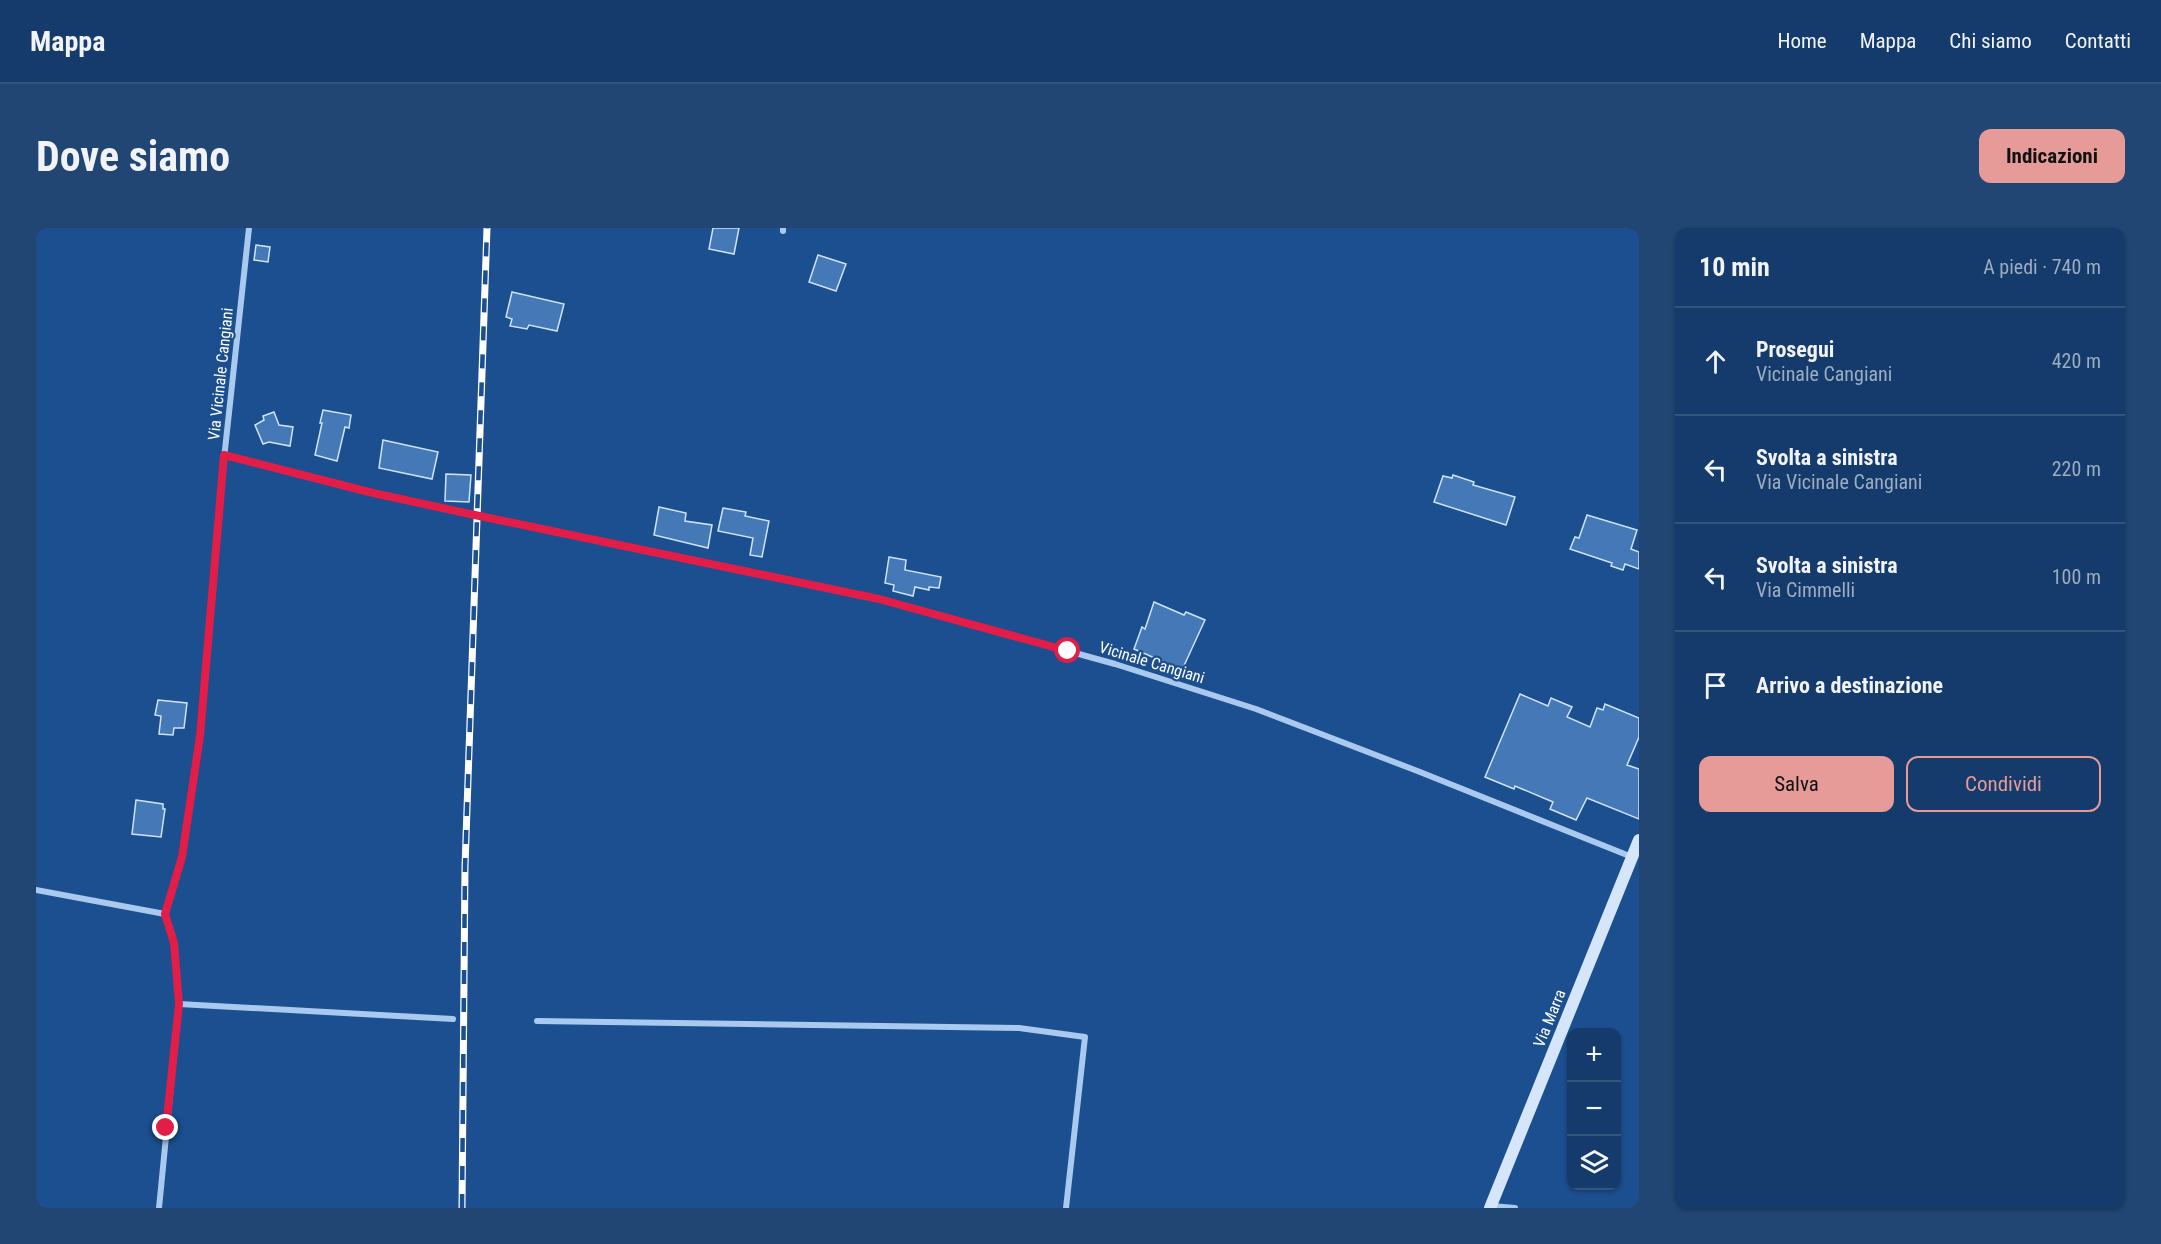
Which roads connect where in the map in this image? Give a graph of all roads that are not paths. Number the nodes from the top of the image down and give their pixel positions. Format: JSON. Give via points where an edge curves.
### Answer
{"nodes":[{"id":1,"x":249,"y":228,"type":"edge"},
{"id":2,"x":224,"y":455,"type":"junction"},
{"id":3,"x":1639,"y":840,"type":"edge"},
{"id":4,"x":1632,"y":857,"type":"junction"},
{"id":5,"x":36,"y":890,"type":"edge"},
{"id":6,"x":165,"y":914,"type":"junction"},
{"id":7,"x":179,"y":1004,"type":"junction"},
{"id":8,"x":453,"y":1020,"type":"dead end"},
{"id":9,"x":537,"y":1021,"type":"dead end"},
{"id":10,"x":1490,"y":1207,"type":"edge"},
{"id":11,"x":159,"y":1208,"type":"edge"},
{"id":12,"x":1066,"y":1208,"type":"edge"},
{"id":13,"x":1515,"y":1208,"type":"edge"}],
"edges":[{"from":1,"to":2,"type":"street","name":"Via Vicinale Cangiani"},
{"from":2,"to":4,"type":"street","name":"Vicinale Cangiani","via":[[373,493],[879,599],[1106,661],[1267,713]]},
{"from":2,"to":6,"type":"street","name":"Via Vicinale Cangiani","via":[[200,736],[182,857]]},
{"from":3,"to":4,"type":"main road","name":"Via Marra"},
{"from":4,"to":10,"type":"main road","name":"Via Marra"},
{"from":5,"to":6,"type":"street"},
{"from":6,"to":7,"type":"street","via":[[174,943]]},
{"from":7,"to":8,"type":"street"},
{"from":7,"to":11,"type":"street"},
{"from":9,"to":12,"type":"street","via":[[1019,1028],[1085,1037]]},
{"from":10,"to":13,"type":"street"}]}
